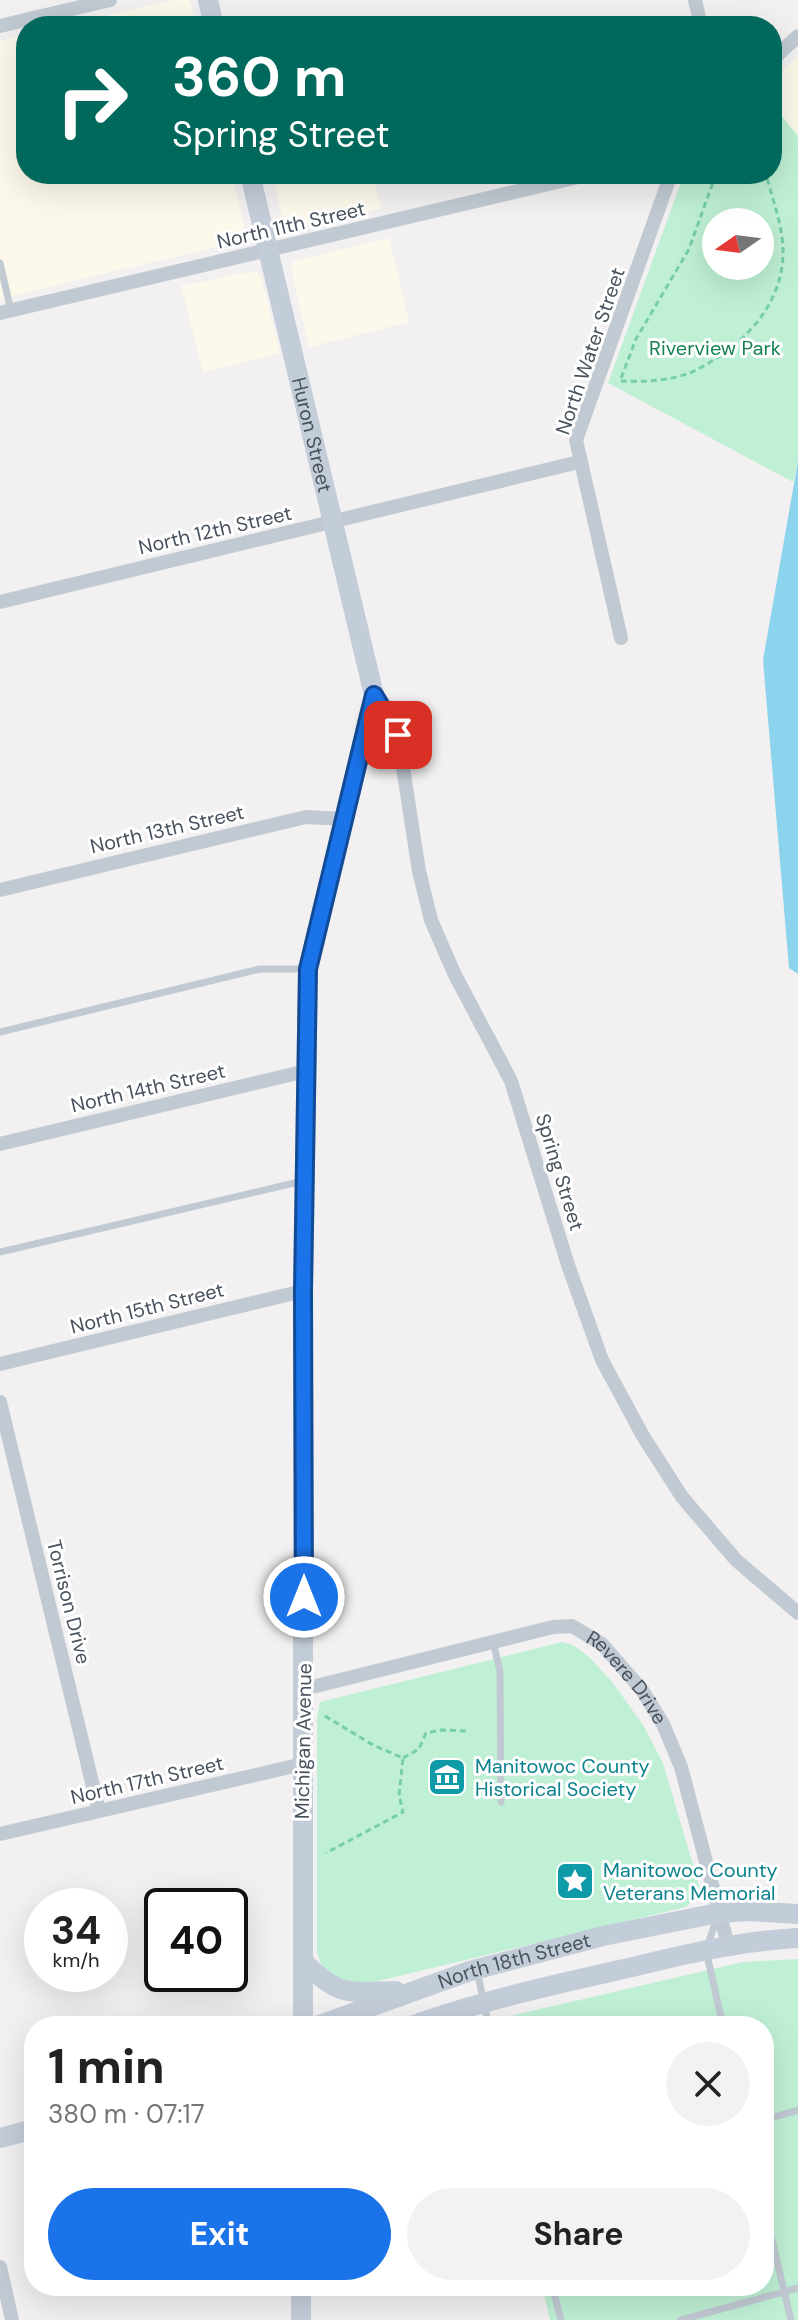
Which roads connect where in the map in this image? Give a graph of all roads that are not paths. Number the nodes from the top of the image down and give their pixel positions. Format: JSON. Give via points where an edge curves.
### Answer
{"nodes":[{"id":1,"x":110,"y":0,"type":"edge"},
{"id":2,"x":42,"y":16,"type":"edge"},
{"id":3,"x":798,"y":36,"type":"edge"},
{"id":4,"x":782,"y":51,"type":"edge"},
{"id":5,"x":252,"y":184,"type":"edge"},
{"id":6,"x":549,"y":184,"type":"edge"},
{"id":7,"x":669,"y":184,"type":"edge"},
{"id":8,"x":269,"y":251,"type":"junction"},
{"id":9,"x":0,"y":263,"type":"edge"},
{"id":10,"x":6,"y":312,"type":"edge"},
{"id":11,"x":579,"y":462,"type":"junction"},
{"id":12,"x":334,"y":522,"type":"junction"},
{"id":13,"x":0,"y":602,"type":"edge"},
{"id":14,"x":621,"y":638,"type":"dead end"},
{"id":15,"x":374,"y":695,"type":"junction"},
{"id":16,"x":344,"y":819,"type":"junction"},
{"id":17,"x":0,"y":890,"type":"edge"},
{"id":18,"x":308,"y":969,"type":"junction"},
{"id":19,"x":0,"y":1032,"type":"edge"},
{"id":20,"x":306,"y":1071,"type":"junction"},
{"id":21,"x":0,"y":1144,"type":"edge"},
{"id":22,"x":305,"y":1181,"type":"junction"},
{"id":23,"x":0,"y":1252,"type":"edge"},
{"id":24,"x":303,"y":1291,"type":"junction"},
{"id":25,"x":0,"y":1364,"type":"edge"},
{"id":26,"x":0,"y":1402,"type":"edge"},
{"id":27,"x":798,"y":1613,"type":"edge"},
{"id":28,"x":493,"y":1642,"type":"junction"},
{"id":29,"x":304,"y":1689,"type":"junction"},
{"id":30,"x":303,"y":1764,"type":"junction"},
{"id":31,"x":501,"y":1802,"type":"dead end"},
{"id":32,"x":99,"y":1811,"type":"junction"},
{"id":33,"x":0,"y":1834,"type":"edge"},
{"id":34,"x":718,"y":1913,"type":"junction"},
{"id":35,"x":798,"y":1914,"type":"edge"},
{"id":36,"x":798,"y":1938,"type":"edge"},
{"id":37,"x":728,"y":1945,"type":"junction"},
{"id":38,"x":706,"y":1950,"type":"junction"},
{"id":39,"x":303,"y":1961,"type":"junction"},
{"id":40,"x":476,"y":1969,"type":"junction"},
{"id":41,"x":416,"y":1991,"type":"junction"},
{"id":42,"x":484,"y":2002,"type":"junction"},
{"id":43,"x":303,"y":2016,"type":"edge"},
{"id":44,"x":345,"y":2016,"type":"edge"},
{"id":45,"x":441,"y":2016,"type":"edge"},
{"id":46,"x":487,"y":2016,"type":"edge"},
{"id":47,"x":721,"y":2016,"type":"edge"},
{"id":48,"x":798,"y":2110,"type":"edge"},
{"id":49,"x":774,"y":2117,"type":"edge"},
{"id":50,"x":24,"y":2132,"type":"edge"},
{"id":51,"x":0,"y":2138,"type":"edge"},
{"id":52,"x":774,"y":2248,"type":"edge"},
{"id":53,"x":0,"y":2267,"type":"edge"},
{"id":54,"x":798,"y":2288,"type":"edge"},
{"id":55,"x":784,"y":2291,"type":"junction"},
{"id":56,"x":774,"y":2294,"type":"edge"},
{"id":57,"x":301,"y":2296,"type":"edge"},
{"id":58,"x":555,"y":2296,"type":"edge"},
{"id":59,"x":766,"y":2296,"type":"edge"},
{"id":60,"x":12,"y":2320,"type":"edge"},
{"id":61,"x":301,"y":2320,"type":"edge"},
{"id":62,"x":561,"y":2320,"type":"edge"},
{"id":63,"x":681,"y":2320,"type":"edge"},
{"id":64,"x":791,"y":2320,"type":"edge"}],
"edges":[{"from":1,"to":2,"type":"street"},
{"from":3,"to":4,"type":"street"},
{"from":5,"to":8,"type":"street","name":"Huron Street"},
{"from":6,"to":8,"type":"street","name":"North 11th Street"},
{"from":7,"to":11,"type":"street","name":"North Water Street","via":[[576,440]]},
{"from":8,"to":10,"type":"street","name":"North 11th Street"},
{"from":8,"to":12,"type":"street","name":"Huron Street"},
{"from":9,"to":10,"type":"lane"},
{"from":11,"to":12,"type":"street","name":"North 12th Street"},
{"from":11,"to":14,"type":"street","name":"North Water Street"},
{"from":12,"to":13,"type":"street","name":"North 12th Street"},
{"from":12,"to":15,"type":"street","name":"Huron Street"},
{"from":15,"to":16,"type":"street","name":"Michigan Avenue"},
{"from":15,"to":27,"type":"street","name":"Spring Street","via":[[398,735],[431,920],[511,1081],[602,1360],[682,1497],[736,1560]]},
{"from":16,"to":17,"type":"street","name":"North 13th Street","via":[[306,817]]},
{"from":16,"to":18,"type":"street","name":"Michigan Avenue"},
{"from":18,"to":19,"type":"lane","via":[[260,969]]},
{"from":18,"to":20,"type":"street","name":"Michigan Avenue"},
{"from":20,"to":21,"type":"street","name":"North 14th Street"},
{"from":20,"to":22,"type":"street","name":"Michigan Avenue"},
{"from":22,"to":23,"type":"lane"},
{"from":22,"to":24,"type":"street","name":"Michigan Avenue"},
{"from":24,"to":25,"type":"street","name":"North 15th Street"},
{"from":24,"to":29,"type":"street","name":"Michigan Avenue"},
{"from":26,"to":32,"type":"street","name":"Torrison Drive"},
{"from":28,"to":29,"type":"street","name":"Revere Drive"},
{"from":28,"to":31,"type":"lane","via":[[500,1671]]},
{"from":28,"to":34,"type":"street","name":"Revere Drive","via":[[572,1626],[602,1644],[642,1690],[673,1745]]},
{"from":29,"to":30,"type":"street","name":"Michigan Avenue"},
{"from":30,"to":32,"type":"street","name":"North 17th Street"},
{"from":30,"to":39,"type":"street","name":"Michigan Avenue"},
{"from":32,"to":33,"type":"street","name":"North 17th Street"},
{"from":34,"to":35,"type":"street"},
{"from":34,"to":37,"type":"street","name":"Revere Drive"},
{"from":34,"to":38,"type":"lane"},
{"from":34,"to":40,"type":"street","name":"North 18th Street"},
{"from":36,"to":37,"type":"street"},
{"from":37,"to":38,"type":"street","name":"North 18th Street"},
{"from":38,"to":42,"type":"street","name":"North 18th Street"},
{"from":38,"to":47,"type":"lane"},
{"from":39,"to":41,"type":"street","via":[[341,1991]]},
{"from":39,"to":43,"type":"street","name":"Michigan Avenue"},
{"from":40,"to":41,"type":"street","name":"North 18th Street"},
{"from":40,"to":42,"type":"lane"},
{"from":41,"to":44,"type":"street","name":"North 18th Street"},
{"from":42,"to":45,"type":"street","name":"North 18th Street"},
{"from":42,"to":46,"type":"lane"},
{"from":48,"to":49,"type":"lane"},
{"from":50,"to":51,"type":"street"},
{"from":52,"to":55,"type":"lane"},
{"from":53,"to":60,"type":"street"},
{"from":54,"to":55,"type":"lane"},
{"from":55,"to":56,"type":"lane"},
{"from":55,"to":64,"type":"lane"},
{"from":57,"to":61,"type":"street"},
{"from":58,"to":62,"type":"lane"},
{"from":59,"to":63,"type":"lane"}]}
